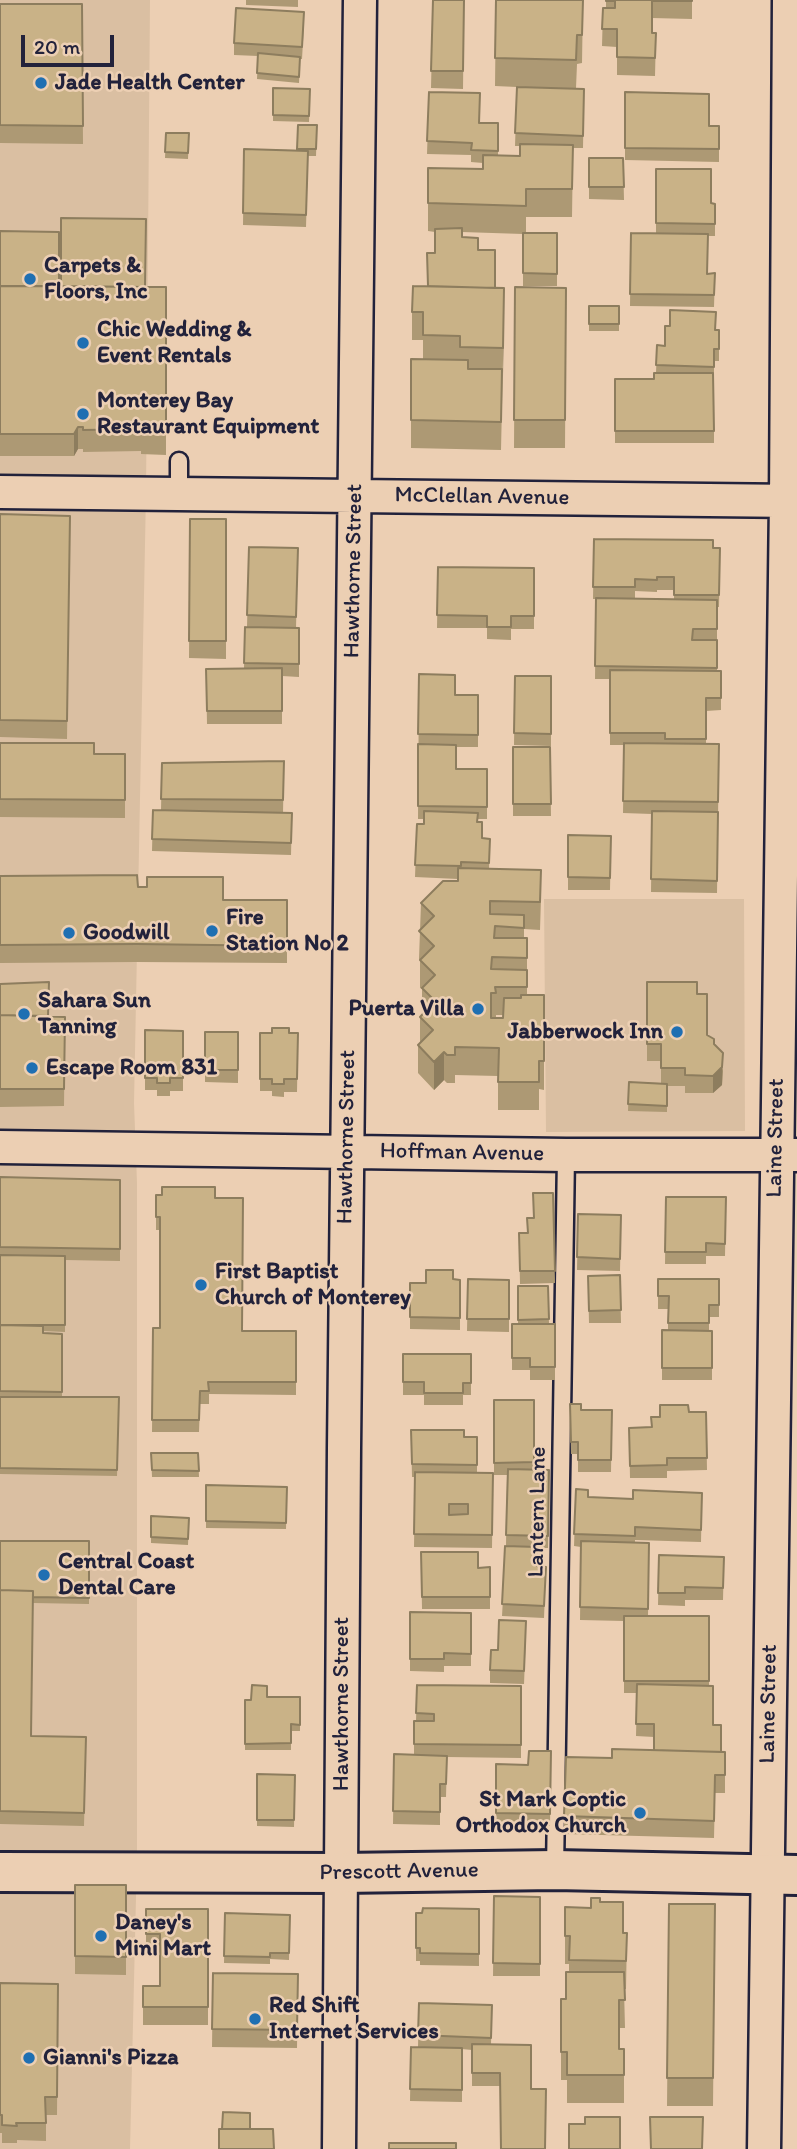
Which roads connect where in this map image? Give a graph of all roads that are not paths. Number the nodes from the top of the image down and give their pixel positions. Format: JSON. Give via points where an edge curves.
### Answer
{"nodes":[{"id":1,"x":360,"y":0,"type":"edge"},
{"id":2,"x":789,"y":0,"type":"edge"},
{"id":3,"x":179,"y":461,"type":"dead end"},
{"id":4,"x":0,"y":492,"type":"edge"},
{"id":5,"x":179,"y":494,"type":"junction"},
{"id":6,"x":355,"y":496,"type":"junction"},
{"id":7,"x":791,"y":501,"type":"edge"},
{"id":8,"x":0,"y":1147,"type":"edge"},
{"id":9,"x":347,"y":1150,"type":"junction"},
{"id":10,"x":786,"y":1154,"type":"edge"},
{"id":11,"x":566,"y":1155,"type":"junction"},
{"id":12,"x":555,"y":1870,"type":"junction"},
{"id":13,"x":0,"y":1872,"type":"edge"},
{"id":14,"x":341,"y":1874,"type":"junction"},
{"id":15,"x":782,"y":1875,"type":"edge"},
{"id":16,"x":339,"y":2149,"type":"edge"},
{"id":17,"x":764,"y":2149,"type":"edge"}],
"edges":[{"from":1,"to":6,"type":"street","name":"Hawthorne Street"},
{"from":2,"to":7,"type":"street","name":"Laine Street"},
{"from":3,"to":5,"type":"lane"},
{"from":4,"to":5,"type":"street","name":"McClellan Avenue"},
{"from":5,"to":6,"type":"street","name":"McClellan Avenue"},
{"from":6,"to":7,"type":"street","name":"McClellan Avenue"},
{"from":6,"to":9,"type":"street","name":"Hawthorne Street"},
{"from":7,"to":10,"type":"street","name":"Laine Street"},
{"from":8,"to":9,"type":"street","name":"Hoffman Avenue"},
{"from":9,"to":11,"type":"street","name":"Hoffman Avenue"},
{"from":9,"to":14,"type":"street","name":"Hawthorne Street"},
{"from":10,"to":11,"type":"street","name":"Hoffman Avenue"},
{"from":10,"to":15,"type":"street","name":"Laine Street"},
{"from":11,"to":12,"type":"lane","name":"Lantern Lane"},
{"from":12,"to":14,"type":"street","name":"Prescott Avenue"},
{"from":12,"to":15,"type":"street","name":"Prescott Avenue"},
{"from":13,"to":14,"type":"street","name":"Prescott Avenue"},
{"from":14,"to":16,"type":"street","name":"Hawthorne Street"},
{"from":15,"to":17,"type":"street","name":"Laine Street"}]}
